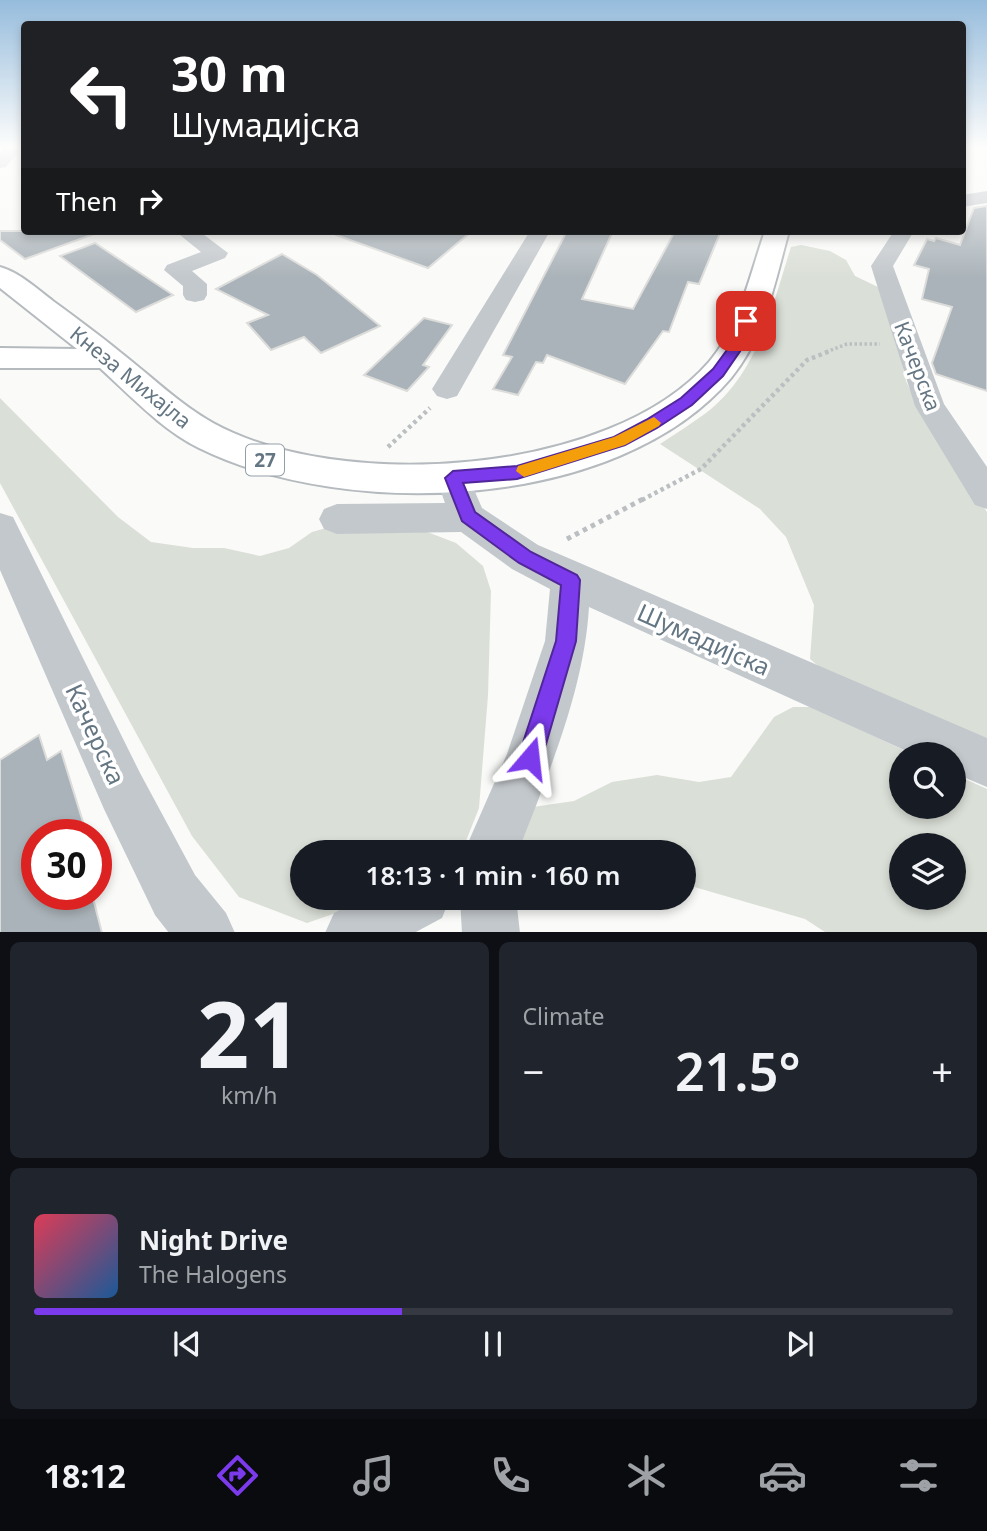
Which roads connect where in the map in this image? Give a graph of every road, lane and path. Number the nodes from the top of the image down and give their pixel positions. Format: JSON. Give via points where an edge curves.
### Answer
{"nodes":[{"id":1,"x":987,"y":197,"type":"edge"},
{"id":2,"x":966,"y":200,"type":"edge"},
{"id":3,"x":191,"y":235,"type":"edge"},
{"id":4,"x":538,"y":235,"type":"edge"},
{"id":5,"x":776,"y":235,"type":"edge"},
{"id":6,"x":901,"y":235,"type":"edge"},
{"id":7,"x":0,"y":275,"type":"edge"},
{"id":8,"x":195,"y":295,"type":"dead end"},
{"id":9,"x":909,"y":344,"type":"junction"},
{"id":10,"x":0,"y":358,"type":"edge"},
{"id":11,"x":107,"y":358,"type":"junction"},
{"id":12,"x":447,"y":389,"type":"joint"},
{"id":13,"x":352,"y":475,"type":"junction"},
{"id":14,"x":453,"y":478,"type":"junction"},
{"id":15,"x":987,"y":495,"type":"edge"},
{"id":16,"x":468,"y":516,"type":"junction"},
{"id":17,"x":337,"y":519,"type":"dead end"},
{"id":18,"x":0,"y":528,"type":"edge"},
{"id":19,"x":525,"y":557,"type":"junction"},
{"id":20,"x":571,"y":580,"type":"junction"},
{"id":21,"x":987,"y":764,"type":"edge"},
{"id":22,"x":496,"y":840,"type":"edge"},
{"id":23,"x":399,"y":910,"type":"edge"},
{"id":24,"x":489,"y":910,"type":"edge"},
{"id":25,"x":205,"y":932,"type":"edge"},
{"id":26,"x":356,"y":932,"type":"edge"},
{"id":27,"x":491,"y":932,"type":"edge"}],
"edges":[{"from":1,"to":2,"type":"street"},
{"from":3,"to":8,"type":"street","via":[[217,253],[175,270],[195,284]]},
{"from":4,"to":12,"type":"street"},
{"from":5,"to":14,"type":"main road","name":"Кнеза Михајла","number":"27","via":[[739,344],[718,373],[687,402],[619,441],[585,453],[517,472]]},
{"from":6,"to":9,"type":"street","name":"Качерска","via":[[881,266]]},
{"from":7,"to":11,"type":"main road","name":"Кнеза Михајла","number":"27"},
{"from":9,"to":15,"type":"street","name":"Качерска","via":[[930,406]]},
{"from":9,"to":19,"type":"path","via":[[847,344],[807,359],[701,469],[584,532]]},
{"from":10,"to":11,"type":"main road"},
{"from":11,"to":13,"type":"main road","name":"Кнеза Михајла","number":"27","via":[[169,412],[212,439],[270,461]]},
{"from":12,"to":13,"type":"path","via":[[411,428]]},
{"from":13,"to":14,"type":"main road","name":"Кнеза Михајла","number":"27","via":[[394,480]]},
{"from":14,"to":16,"type":"street"},
{"from":16,"to":17,"type":"street"},
{"from":16,"to":19,"type":"street","name":"Шумадијска"},
{"from":18,"to":25,"type":"street","name":"Качерска","via":[[174,895]]},
{"from":19,"to":20,"type":"street","name":"Шумадијска"},
{"from":20,"to":21,"type":"street","name":"Шумадијска"},
{"from":20,"to":22,"type":"street","via":[[566,641],[530,758]]},
{"from":23,"to":26,"type":"street"},
{"from":24,"to":27,"type":"street"}]}
